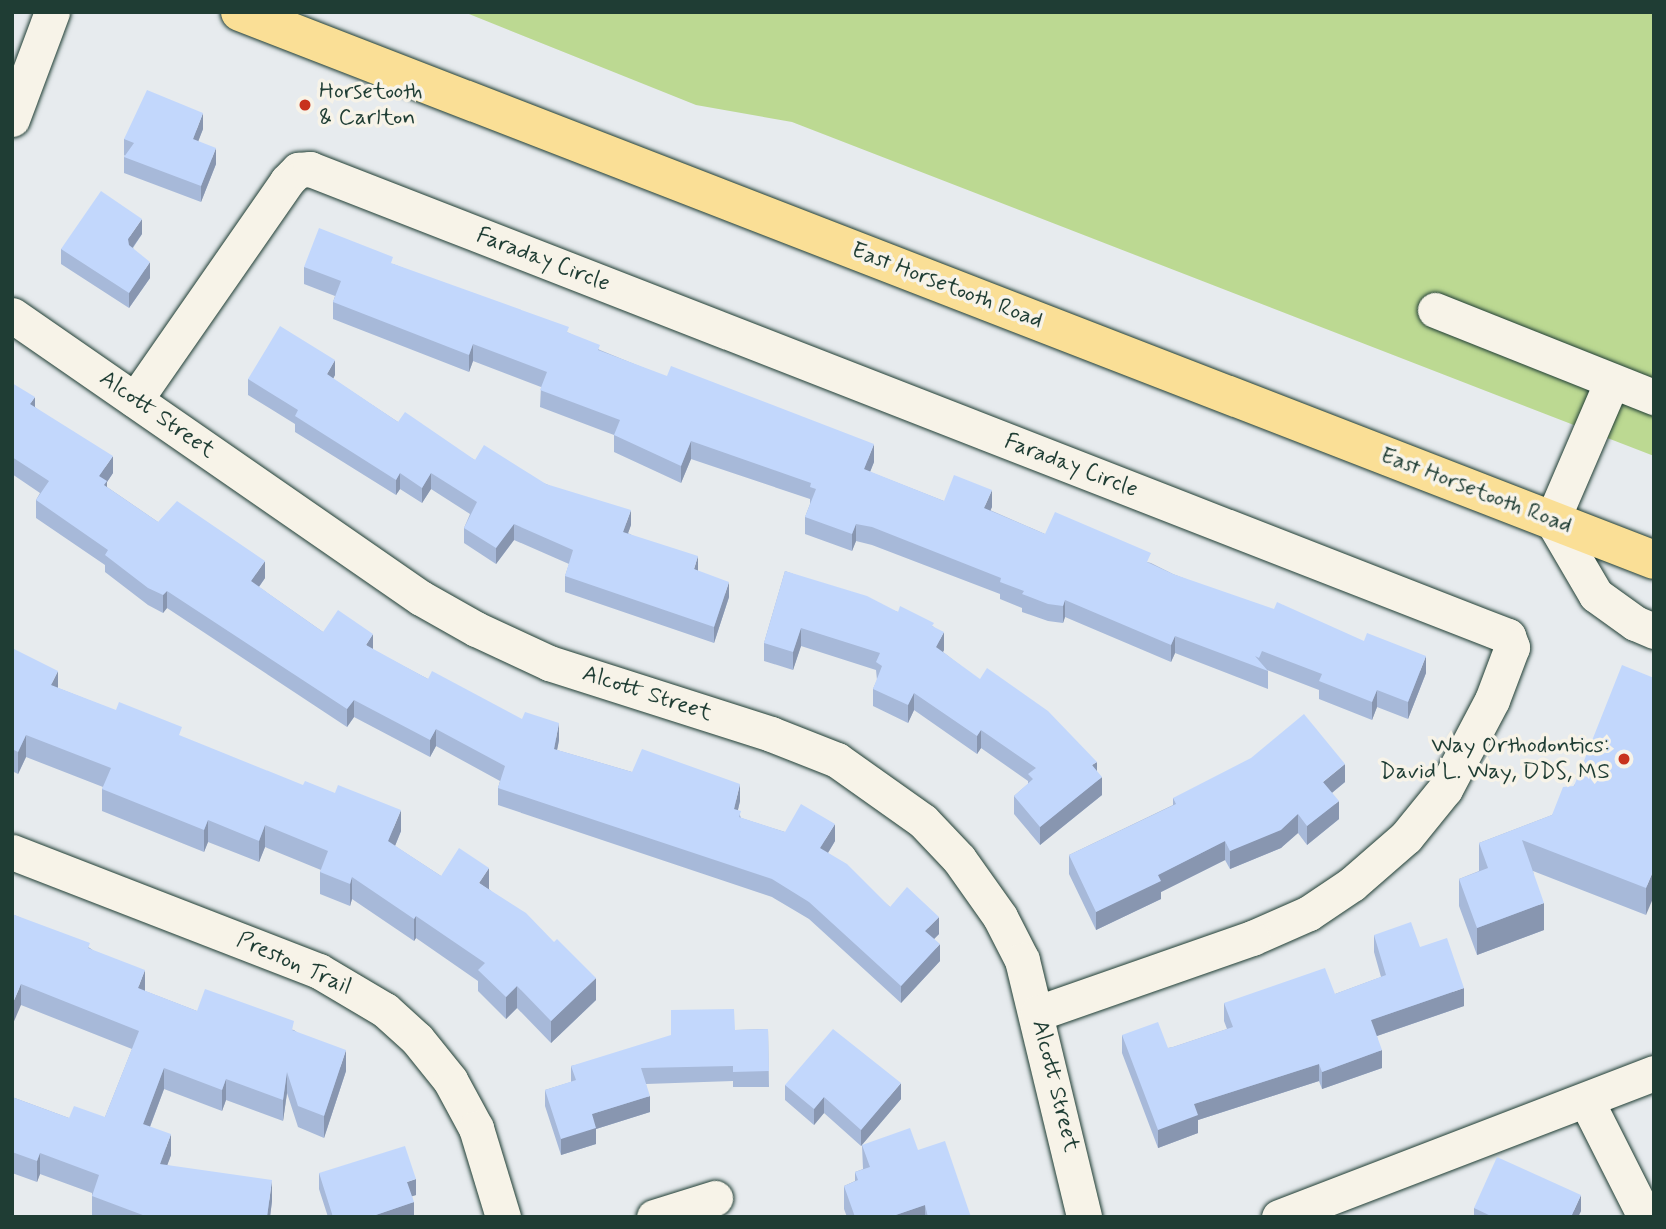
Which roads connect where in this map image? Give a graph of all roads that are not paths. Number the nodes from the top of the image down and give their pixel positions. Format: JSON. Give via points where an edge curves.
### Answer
{"nodes":[{"id":1,"x":52,"y":12,"type":"edge"},
{"id":2,"x":240,"y":12,"type":"edge"},
{"id":3,"x":12,"y":119,"type":"edge"},
{"id":4,"x":1435,"y":310,"type":"dead end"},
{"id":5,"x":12,"y":315,"type":"edge"},
{"id":6,"x":1612,"y":381,"type":"junction"},
{"id":7,"x":1654,"y":397,"type":"edge"},
{"id":8,"x":135,"y":400,"type":"junction"},
{"id":9,"x":1552,"y":520,"type":"junction"},
{"id":10,"x":1654,"y":560,"type":"edge"},
{"id":11,"x":1654,"y":631,"type":"edge"},
{"id":12,"x":12,"y":852,"type":"edge"},
{"id":13,"x":1038,"y":1013,"type":"junction"},
{"id":14,"x":1654,"y":1073,"type":"edge"},
{"id":15,"x":1586,"y":1100,"type":"junction"},
{"id":16,"x":715,"y":1198,"type":"dead end"},
{"id":17,"x":503,"y":1217,"type":"edge"},
{"id":18,"x":654,"y":1217,"type":"edge"},
{"id":19,"x":1084,"y":1217,"type":"edge"},
{"id":20,"x":1279,"y":1217,"type":"edge"},
{"id":21,"x":1645,"y":1217,"type":"edge"}],
"edges":[{"from":1,"to":3,"type":"street"},
{"from":2,"to":9,"type":"main road","name":"East Horsetooth Road"},
{"from":4,"to":6,"type":"street"},
{"from":5,"to":8,"type":"street","name":"Alcott Street"},
{"from":6,"to":7,"type":"street"},
{"from":6,"to":9,"type":"street"},
{"from":8,"to":13,"type":"street","name":"Alcott Street","via":[[421,598],[476,629],[549,663],[771,734],[837,760],[874,782],[950,849],[1000,917],[1022,960]]},
{"from":8,"to":13,"type":"street","name":"Faraday Circle","via":[[287,181],[298,170],[310,169],[1508,636],[1512,647],[1492,700],[1445,789],[1406,836],[1352,884],[1308,912],[1252,938]]},
{"from":9,"to":10,"type":"main road","name":"East Horsetooth Road"},
{"from":9,"to":11,"type":"street","via":[[1596,595],[1634,623]]},
{"from":12,"to":17,"type":"street","name":"Preston Trail","via":[[320,971],[385,1010],[417,1039],[450,1080],[475,1128]]},
{"from":13,"to":19,"type":"street","name":"Alcott Street"},
{"from":14,"to":15,"type":"street"},
{"from":15,"to":20,"type":"street"},
{"from":15,"to":21,"type":"street"},
{"from":16,"to":18,"type":"street"}]}
